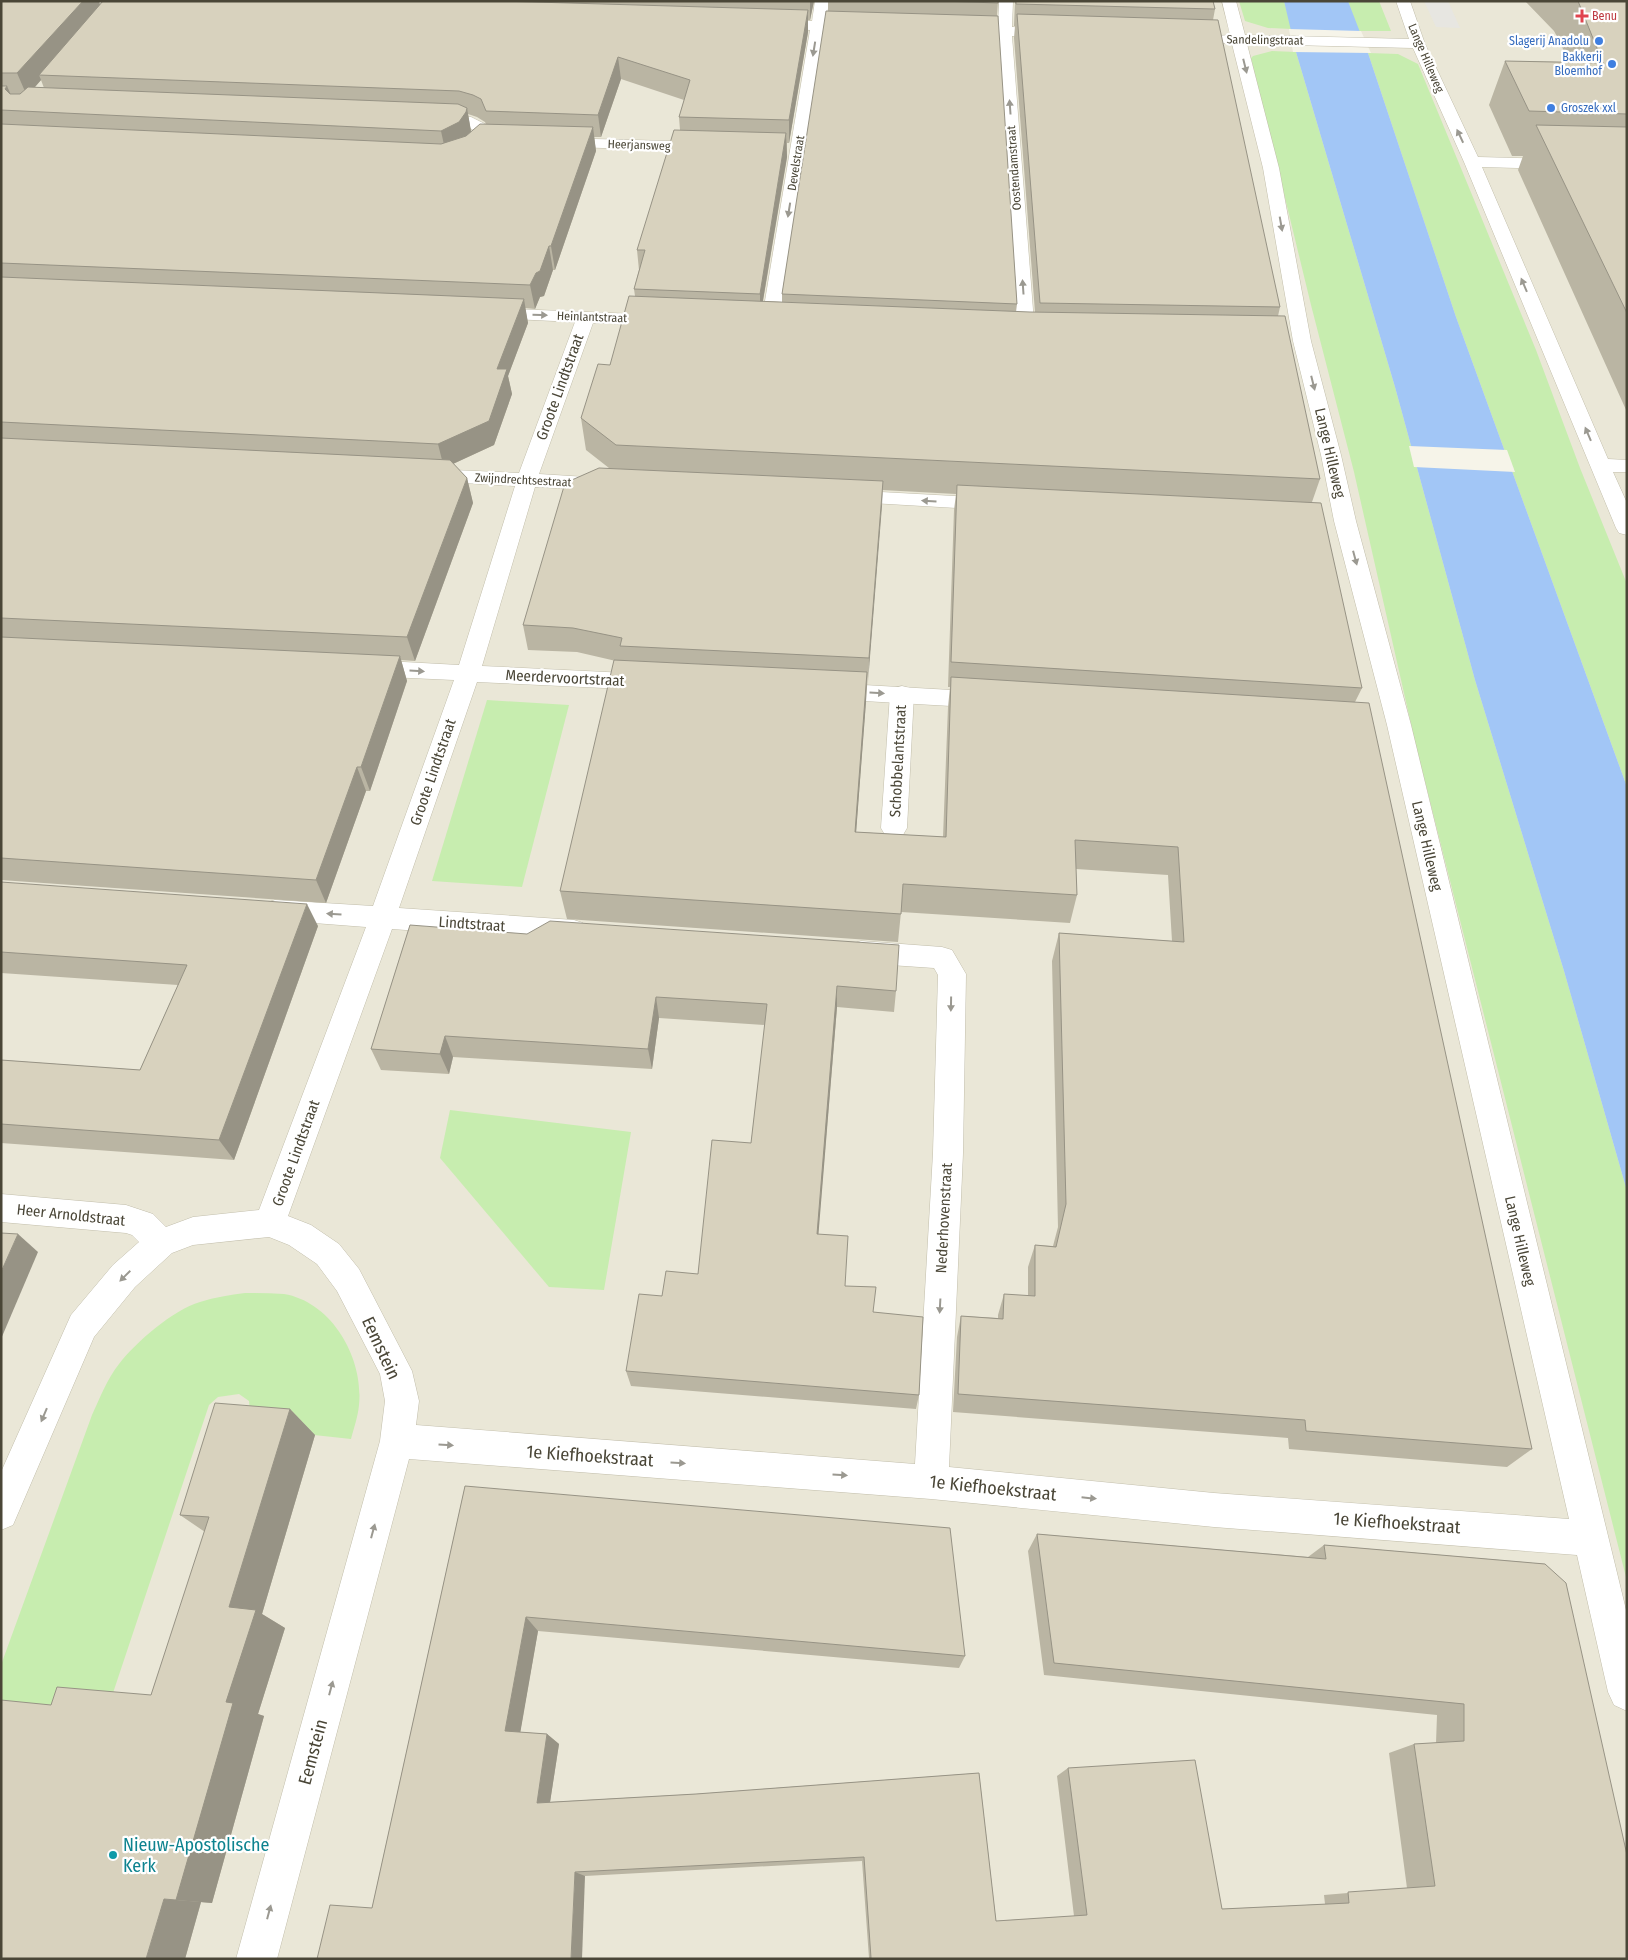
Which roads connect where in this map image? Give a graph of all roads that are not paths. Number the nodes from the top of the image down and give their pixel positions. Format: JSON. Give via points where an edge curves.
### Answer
{"nodes":[{"id":1,"x":822,"y":1,"type":"edge"},
{"id":2,"x":1006,"y":1,"type":"edge"},
{"id":3,"x":1229,"y":1,"type":"edge"},
{"id":4,"x":1404,"y":1,"type":"edge"},
{"id":5,"x":759,"y":24,"type":"edge"},
{"id":6,"x":818,"y":26,"type":"junction"},
{"id":7,"x":877,"y":28,"type":"edge"},
{"id":8,"x":946,"y":30,"type":"edge"},
{"id":9,"x":1005,"y":32,"type":"junction"},
{"id":10,"x":1063,"y":34,"type":"edge"},
{"id":11,"x":1209,"y":39,"type":"edge"},
{"id":12,"x":1238,"y":40,"type":"junction"},
{"id":13,"x":1418,"y":44,"type":"junction"},
{"id":14,"x":414,"y":118,"type":"edge"},
{"id":15,"x":480,"y":140,"type":"junction"},
{"id":16,"x":500,"y":141,"type":"edge"},
{"id":17,"x":540,"y":142,"type":"edge"},
{"id":18,"x":718,"y":147,"type":"edge"},
{"id":19,"x":778,"y":149,"type":"edge"},
{"id":20,"x":798,"y":150,"type":"junction"},
{"id":21,"x":453,"y":160,"type":"edge"},
{"id":22,"x":1472,"y":162,"type":"junction"},
{"id":23,"x":1627,"y":166,"type":"edge"},
{"id":24,"x":475,"y":312,"type":"edge"},
{"id":25,"x":586,"y":317,"type":"junction"},
{"id":26,"x":673,"y":320,"type":"edge"},
{"id":27,"x":751,"y":324,"type":"edge"},
{"id":28,"x":770,"y":325,"type":"junction"},
{"id":29,"x":790,"y":326,"type":"edge"},
{"id":30,"x":1006,"y":335,"type":"edge"},
{"id":31,"x":1026,"y":336,"type":"junction"},
{"id":32,"x":1045,"y":336,"type":"edge"},
{"id":33,"x":1601,"y":465,"type":"junction"},
{"id":34,"x":1627,"y":466,"type":"edge"},
{"id":35,"x":408,"y":474,"type":"edge"},
{"id":36,"x":527,"y":480,"type":"junction"},
{"id":37,"x":617,"y":485,"type":"edge"},
{"id":38,"x":826,"y":495,"type":"edge"},
{"id":39,"x":1006,"y":504,"type":"edge"},
{"id":40,"x":1627,"y":528,"type":"edge"},
{"id":41,"x":348,"y":668,"type":"edge"},
{"id":42,"x":468,"y":673,"type":"junction"},
{"id":43,"x":665,"y":683,"type":"edge"},
{"id":44,"x":803,"y":690,"type":"edge"},
{"id":45,"x":902,"y":694,"type":"junction"},
{"id":46,"x":1011,"y":701,"type":"edge"},
{"id":47,"x":894,"y":828,"type":"dead end"},
{"id":48,"x":246,"y":908,"type":"edge"},
{"id":49,"x":383,"y":918,"type":"junction"},
{"id":50,"x":599,"y":933,"type":"edge"},
{"id":51,"x":834,"y":950,"type":"edge"},
{"id":52,"x":1,"y":1208,"type":"edge"},
{"id":53,"x":270,"y":1223,"type":"junction"},
{"id":54,"x":161,"y":1243,"type":"junction"},
{"id":55,"x":397,"y":1442,"type":"junction"},
{"id":56,"x":931,"y":1482,"type":"junction"},
{"id":57,"x":1,"y":1514,"type":"edge"},
{"id":58,"x":1589,"y":1538,"type":"junction"},
{"id":59,"x":1627,"y":1692,"type":"edge"},
{"id":60,"x":256,"y":1959,"type":"edge"}],
"edges":[{"from":1,"to":6,"type":"street","name":"Develstraat"},
{"from":2,"to":9,"type":"street","name":"Oostendamstraat"},
{"from":3,"to":12,"type":"street","name":"Lange Hilleweg"},
{"from":4,"to":13,"type":"street","name":"Lange Hilleweg"},
{"from":5,"to":6,"type":"street"},
{"from":6,"to":7,"type":"street"},
{"from":6,"to":20,"type":"street","name":"Develstraat","one_way":true},
{"from":8,"to":9,"type":"street"},
{"from":9,"to":10,"type":"street"},
{"from":31,"to":9,"type":"street","name":"Oostendamstraat","one_way":true},
{"from":11,"to":12,"type":"street","name":"Sandelingstraat"},
{"from":12,"to":13,"type":"street","name":"Sandelingstraat"},
{"from":12,"to":58,"type":"street","name":"Lange Hilleweg","one_way":true,"via":[[1271,168],[1293,341],[1331,455],[1335,521],[1389,724]]},
{"from":22,"to":13,"type":"street","name":"Lange Hilleweg","one_way":true},
{"from":14,"to":15,"type":"street","via":[[471,122],[481,128]]},
{"from":15,"to":16,"type":"street"},
{"from":15,"to":21,"type":"street","via":[[474,149]]},
{"from":17,"to":18,"type":"street","name":"Heerjansweg"},
{"from":19,"to":20,"type":"street"},
{"from":20,"to":28,"type":"street","name":"Develstraat","one_way":true},
{"from":22,"to":23,"type":"street"},
{"from":33,"to":22,"type":"street","name":"Lange Hilleweg","one_way":true},
{"from":24,"to":25,"type":"street","name":"Heinlantstraat","one_way":true},
{"from":25,"to":26,"type":"street","name":"Heinlantstraat"},
{"from":25,"to":36,"type":"street","name":"Groote Lindtstraat"},
{"from":27,"to":28,"type":"street"},
{"from":28,"to":29,"type":"street"},
{"from":30,"to":31,"type":"street"},
{"from":31,"to":32,"type":"street"},
{"from":33,"to":34,"type":"street"},
{"from":33,"to":40,"type":"street","name":"Lange Hilleweg"},
{"from":35,"to":36,"type":"street","name":"Zwijndrechtsestraat"},
{"from":36,"to":37,"type":"street","name":"Zwijndrechtsestraat"},
{"from":36,"to":42,"type":"street","name":"Groote Lindtstraat"},
{"from":39,"to":38,"type":"street","one_way":true},
{"from":41,"to":42,"type":"street","name":"Meerdervoortstraat","one_way":true},
{"from":42,"to":43,"type":"street","name":"Meerdervoortstraat"},
{"from":42,"to":49,"type":"street","name":"Groote Lindtstraat"},
{"from":44,"to":45,"type":"street","one_way":true},
{"from":45,"to":46,"type":"street"},
{"from":45,"to":47,"type":"street","name":"Schobbelantstraat"},
{"from":49,"to":48,"type":"street","name":"Lindtstraat","one_way":true},
{"from":49,"to":50,"type":"street","name":"Lindtstraat"},
{"from":49,"to":53,"type":"street","name":"Groote Lindtstraat"},
{"from":51,"to":56,"type":"street","name":"Nederhovenstraat","one_way":true,"via":[[942,958],[952,974],[948,1153]]},
{"from":52,"to":54,"type":"street","name":"Heer Arnoldstraat","via":[[126,1219],[142,1224]]},
{"from":53,"to":54,"type":"street","name":"Eemstein","via":[[194,1230]]},
{"from":53,"to":55,"type":"street","name":"Eemstein","via":[[300,1235],[328,1254],[348,1280],[396,1371],[402,1401]]},
{"from":54,"to":57,"type":"street","name":"Eemstein","one_way":true,"via":[[124,1276],[82,1326]]},
{"from":55,"to":56,"type":"street","name":"1e Kiefhoekstraat","one_way":true},
{"from":60,"to":55,"type":"street","name":"Eemstein","one_way":true},
{"from":56,"to":58,"type":"street","name":"1e Kiefhoekstraat","one_way":true,"via":[[1214,1510]]},
{"from":58,"to":59,"type":"street","name":"Lange Hilleweg"}]}
